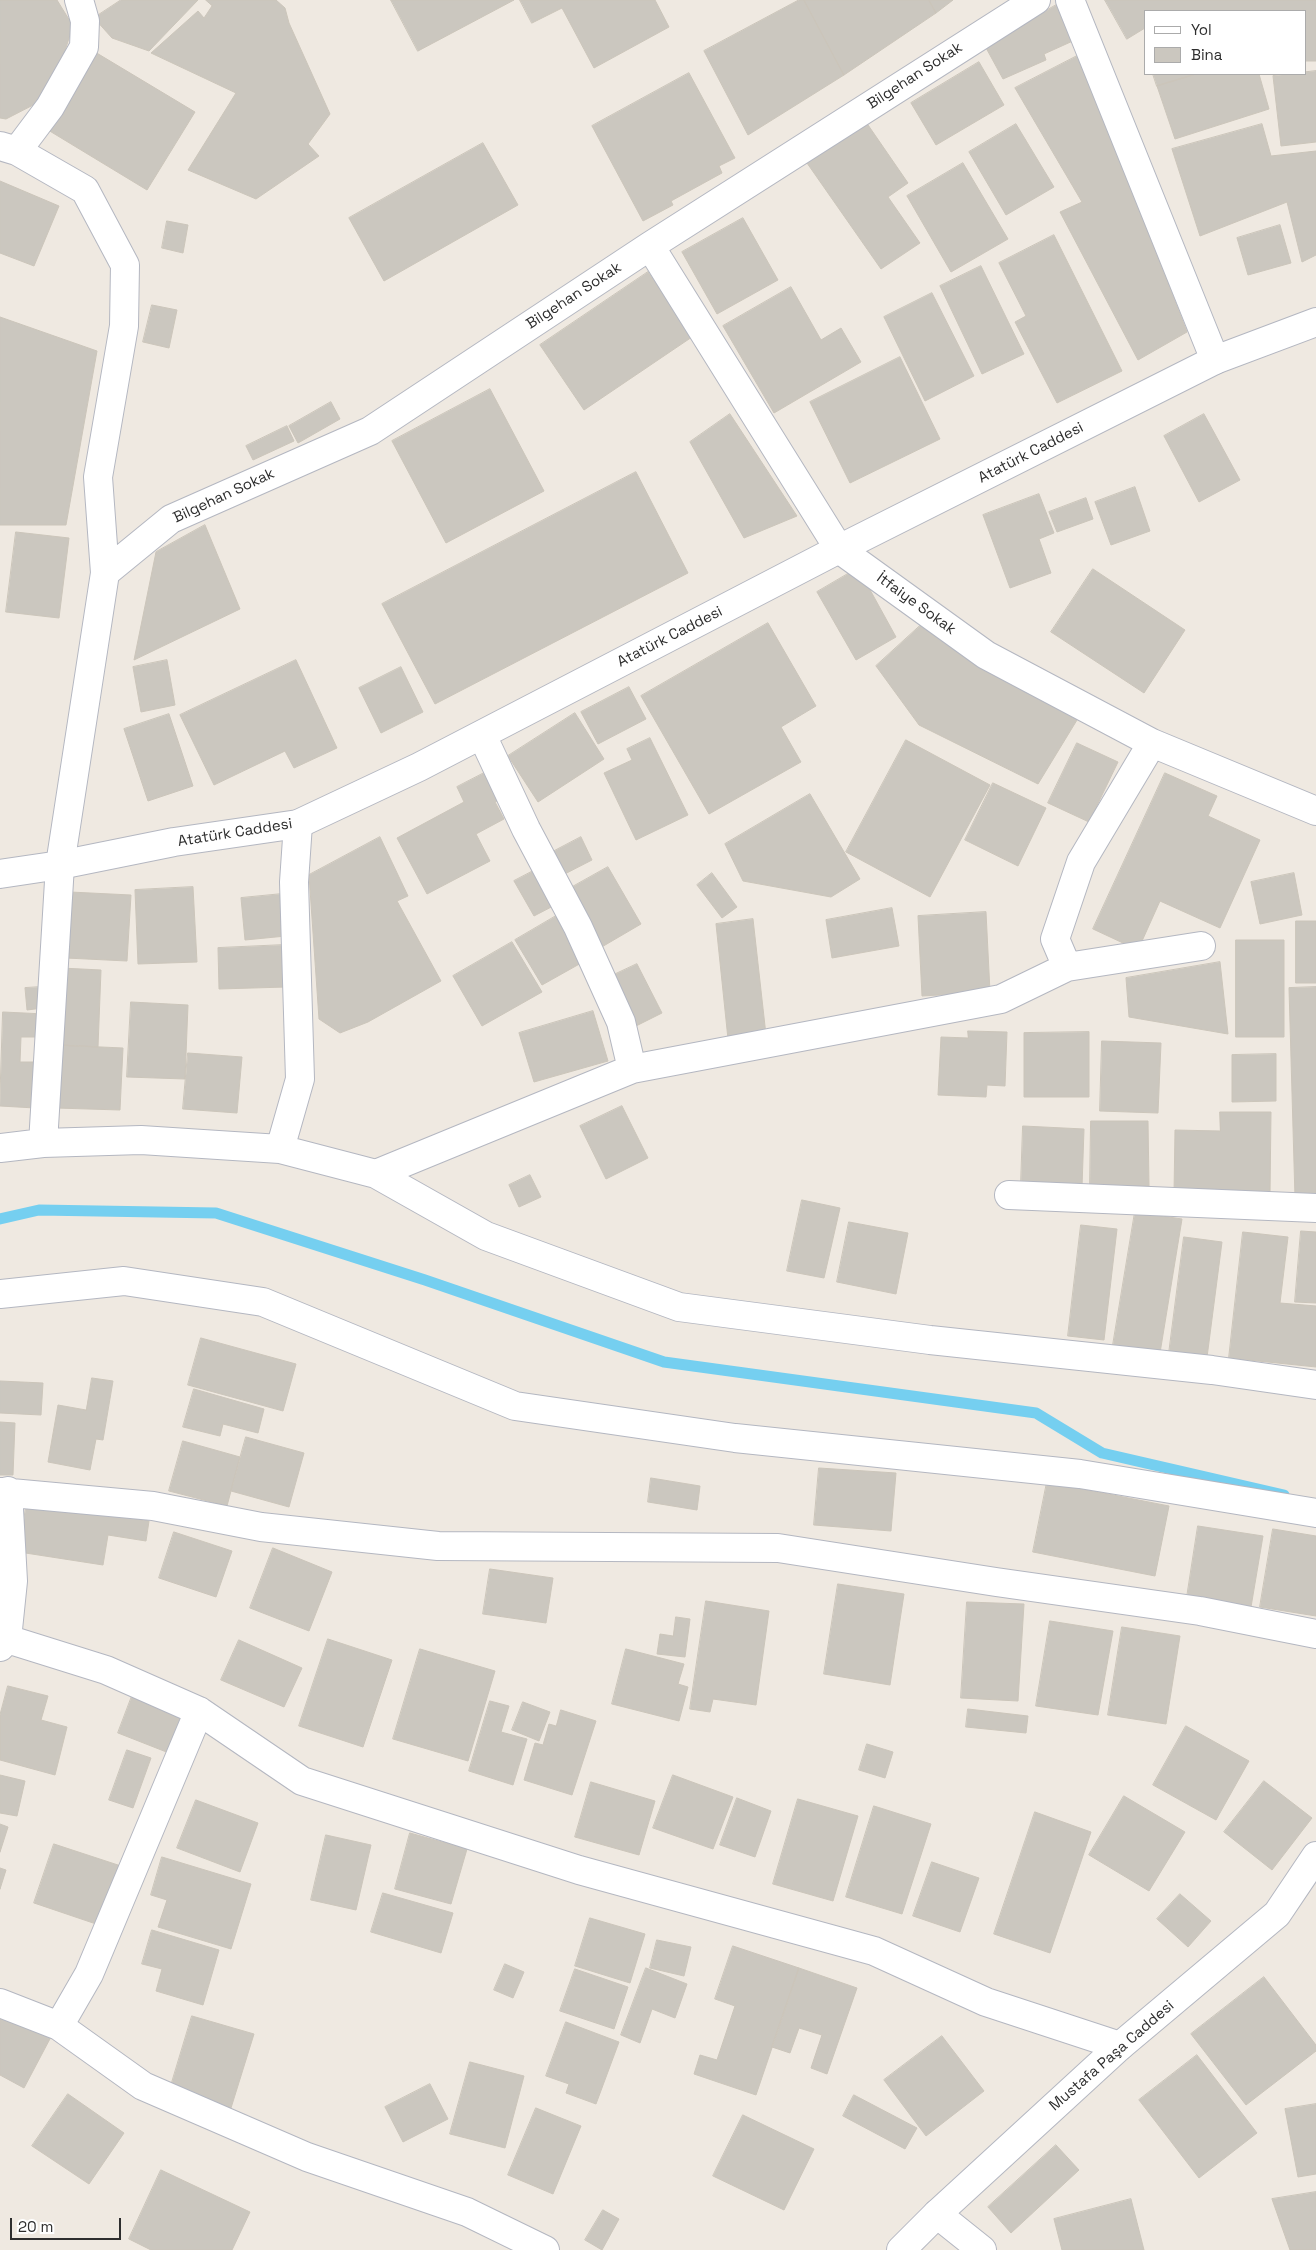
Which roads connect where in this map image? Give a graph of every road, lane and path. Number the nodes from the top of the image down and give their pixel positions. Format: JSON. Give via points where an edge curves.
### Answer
{"nodes":[{"id":1,"x":79,"y":0,"type":"edge"},
{"id":2,"x":1036,"y":0,"type":"edge"},
{"id":3,"x":1070,"y":0,"type":"edge"},
{"id":4,"x":8,"y":149,"type":"edge"},
{"id":5,"x":650,"y":246,"type":"junction"},
{"id":6,"x":1316,"y":322,"type":"edge"},
{"id":7,"x":1215,"y":360,"type":"junction"},
{"id":8,"x":838,"y":549,"type":"junction"},
{"id":9,"x":105,"y":573,"type":"junction"},
{"id":10,"x":482,"y":735,"type":"junction"},
{"id":11,"x":1152,"y":743,"type":"junction"},
{"id":12,"x":1316,"y":811,"type":"edge"},
{"id":13,"x":298,"y":824,"type":"junction"},
{"id":14,"x":60,"y":865,"type":"junction"},
{"id":15,"x":0,"y":874,"type":"edge"},
{"id":16,"x":1201,"y":946,"type":"dead end"},
{"id":17,"x":1067,"y":967,"type":"junction"},
{"id":18,"x":632,"y":1069,"type":"junction"},
{"id":19,"x":43,"y":1142,"type":"junction"},
{"id":20,"x":0,"y":1148,"type":"edge"},
{"id":21,"x":280,"y":1149,"type":"junction"},
{"id":22,"x":376,"y":1174,"type":"junction"},
{"id":23,"x":1009,"y":1195,"type":"dead end"},
{"id":24,"x":1316,"y":1208,"type":"edge"},
{"id":25,"x":0,"y":1294,"type":"edge"},
{"id":26,"x":1316,"y":1385,"type":"edge"},
{"id":27,"x":4,"y":1491,"type":"edge"},
{"id":28,"x":1316,"y":1513,"type":"edge"},
{"id":29,"x":1316,"y":1634,"type":"edge"},
{"id":30,"x":4,"y":1643,"type":"edge"},
{"id":31,"x":199,"y":1711,"type":"junction"},
{"id":32,"x":1316,"y":1856,"type":"edge"},
{"id":33,"x":0,"y":2003,"type":"edge"},
{"id":34,"x":59,"y":2026,"type":"junction"},
{"id":35,"x":1120,"y":2046,"type":"junction"},
{"id":36,"x":937,"y":2214,"type":"junction"},
{"id":37,"x":545,"y":2250,"type":"edge"},
{"id":38,"x":901,"y":2250,"type":"edge"},
{"id":39,"x":982,"y":2250,"type":"edge"}],
"edges":[{"from":1,"to":4,"type":"street","via":[[85,20],[84,46],[50,107]]},
{"from":2,"to":5,"type":"street","name":"Bilgehan Sokak"},
{"from":3,"to":7,"type":"street"},
{"from":4,"to":9,"type":"street","via":[[85,190],[125,265],[124,326],[98,478]]},
{"from":5,"to":8,"type":"street","name":"İtfaiye Sokak"},
{"from":5,"to":9,"type":"street","name":"Bilgehan Sokak","via":[[370,431],[171,519]]},
{"from":6,"to":7,"type":"street","name":"Atatürk Caddesi"},
{"from":7,"to":8,"type":"street","name":"Atatürk Caddesi"},
{"from":8,"to":10,"type":"street","name":"Atatürk Caddesi"},
{"from":8,"to":11,"type":"street","name":"İtfaiye Sokak","via":[[986,655]]},
{"from":9,"to":14,"type":"street"},
{"from":10,"to":13,"type":"street","name":"Atatürk Caddesi"},
{"from":10,"to":18,"type":"street","via":[[578,927],[621,1022]]},
{"from":11,"to":12,"type":"street","name":"İtfaiye Sokak"},
{"from":11,"to":17,"type":"street","via":[[1080,862],[1055,938]]},
{"from":13,"to":14,"type":"street","name":"Atatürk Caddesi","via":[[174,842]]},
{"from":13,"to":21,"type":"street","via":[[294,882],[300,1079]]},
{"from":14,"to":15,"type":"street","name":"Atatürk Caddesi"},
{"from":14,"to":19,"type":"street"},
{"from":16,"to":17,"type":"street"},
{"from":17,"to":18,"type":"street","via":[[1001,999]]},
{"from":18,"to":22,"type":"street"},
{"from":19,"to":20,"type":"street"},
{"from":19,"to":21,"type":"street","via":[[141,1140]]},
{"from":21,"to":22,"type":"street"},
{"from":22,"to":26,"type":"street","via":[[486,1236],[679,1307]]},
{"from":23,"to":24,"type":"street"},
{"from":25,"to":28,"type":"street","via":[[124,1281],[263,1302],[515,1406],[735,1438],[1080,1474]]},
{"from":27,"to":29,"type":"street","via":[[153,1506],[261,1527],[438,1546],[778,1548],[1200,1611]]},
{"from":27,"to":30,"type":"street","via":[[13,1581]]},
{"from":30,"to":31,"type":"street","via":[[106,1670]]},
{"from":31,"to":34,"type":"street","via":[[89,1974]]},
{"from":31,"to":35,"type":"street","via":[[302,1781],[579,1870],[874,1951],[986,2002]]},
{"from":32,"to":35,"type":"street","name":"Mustafa Paşa Caddesi","via":[[1277,1914]]},
{"from":33,"to":34,"type":"street"},
{"from":34,"to":37,"type":"street","via":[[143,2086],[307,2157],[467,2212]]},
{"from":35,"to":36,"type":"street","name":"Mustafa Paşa Caddesi"},
{"from":36,"to":38,"type":"street","name":"Mustafa Paşa Caddesi"},
{"from":36,"to":39,"type":"street"}]}
